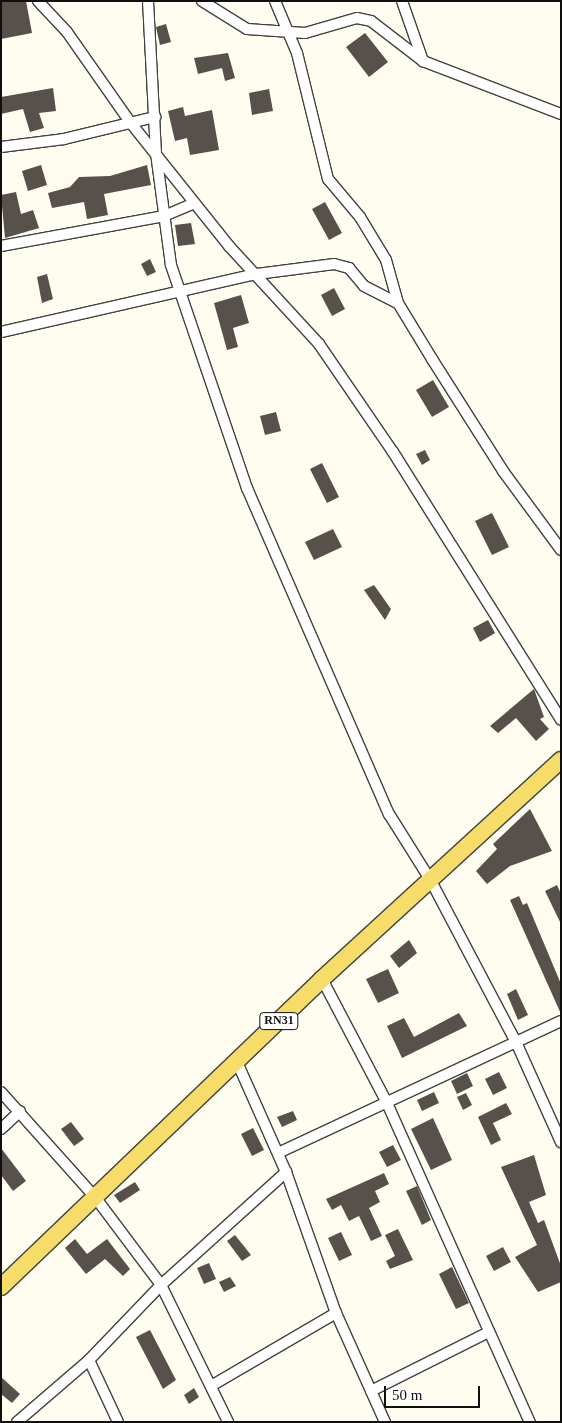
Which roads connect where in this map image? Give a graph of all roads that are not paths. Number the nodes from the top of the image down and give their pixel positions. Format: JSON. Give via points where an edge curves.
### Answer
{"nodes":[{"id":1,"x":38,"y":1,"type":"edge"},
{"id":2,"x":148,"y":1,"type":"edge"},
{"id":3,"x":202,"y":1,"type":"edge"},
{"id":4,"x":275,"y":1,"type":"edge"},
{"id":5,"x":402,"y":1,"type":"edge"},
{"id":6,"x":287,"y":31,"type":"junction"},
{"id":7,"x":423,"y":61,"type":"junction"},
{"id":8,"x":561,"y":114,"type":"edge"},
{"id":9,"x":155,"y":117,"type":"junction"},
{"id":10,"x":130,"y":122,"type":"junction"},
{"id":11,"x":1,"y":147,"type":"edge"},
{"id":12,"x":156,"y":152,"type":"junction"},
{"id":13,"x":194,"y":203,"type":"junction"},
{"id":14,"x":164,"y":216,"type":"junction"},
{"id":15,"x":1,"y":246,"type":"edge"},
{"id":16,"x":257,"y":274,"type":"junction"},
{"id":17,"x":179,"y":291,"type":"junction"},
{"id":18,"x":398,"y":303,"type":"junction"},
{"id":19,"x":1,"y":332,"type":"edge"},
{"id":20,"x":561,"y":550,"type":"edge"},
{"id":21,"x":561,"y":720,"type":"edge"},
{"id":22,"x":561,"y":760,"type":"edge"},
{"id":23,"x":431,"y":882,"type":"junction"},
{"id":24,"x":322,"y":979,"type":"junction"},
{"id":25,"x":561,"y":1021,"type":"edge"},
{"id":26,"x":516,"y":1042,"type":"junction"},
{"id":27,"x":237,"y":1062,"type":"junction"},
{"id":28,"x":1,"y":1092,"type":"edge"},
{"id":29,"x":386,"y":1103,"type":"junction"},
{"id":30,"x":20,"y":1111,"type":"junction"},
{"id":31,"x":1,"y":1129,"type":"edge"},
{"id":32,"x":561,"y":1142,"type":"edge"},
{"id":33,"x":278,"y":1153,"type":"junction"},
{"id":34,"x":286,"y":1172,"type":"junction"},
{"id":35,"x":95,"y":1197,"type":"junction"},
{"id":36,"x":2,"y":1282,"type":"edge"},
{"id":37,"x":161,"y":1284,"type":"junction"},
{"id":38,"x":336,"y":1313,"type":"junction"},
{"id":39,"x":489,"y":1332,"type":"junction"},
{"id":40,"x":89,"y":1360,"type":"junction"},
{"id":41,"x":211,"y":1386,"type":"junction"},
{"id":42,"x":371,"y":1391,"type":"junction"},
{"id":43,"x":17,"y":1422,"type":"edge"},
{"id":44,"x":118,"y":1422,"type":"edge"},
{"id":45,"x":228,"y":1422,"type":"edge"},
{"id":46,"x":385,"y":1422,"type":"edge"},
{"id":47,"x":530,"y":1422,"type":"edge"}],
"edges":[{"from":1,"to":10,"type":"street","via":[[85,55]]},
{"from":2,"to":9,"type":"street"},
{"from":3,"to":6,"type":"street","via":[[247,28]]},
{"from":4,"to":6,"type":"street"},
{"from":5,"to":7,"type":"street"},
{"from":6,"to":7,"type":"street","via":[[305,33],[357,18],[371,21]]},
{"from":6,"to":18,"type":"street","via":[[297,54],[316,144],[328,179],[360,217],[386,260]]},
{"from":7,"to":8,"type":"street"},
{"from":9,"to":10,"type":"street"},
{"from":9,"to":12,"type":"street"},
{"from":10,"to":11,"type":"street","via":[[64,139]]},
{"from":10,"to":12,"type":"street"},
{"from":12,"to":13,"type":"street"},
{"from":12,"to":14,"type":"street"},
{"from":13,"to":14,"type":"street"},
{"from":13,"to":16,"type":"street"},
{"from":14,"to":15,"type":"street"},
{"from":14,"to":17,"type":"street"},
{"from":16,"to":17,"type":"street"},
{"from":16,"to":18,"type":"street","via":[[334,264],[349,268],[364,286]]},
{"from":16,"to":21,"type":"street","via":[[319,344],[352,390]]},
{"from":17,"to":19,"type":"street"},
{"from":17,"to":23,"type":"street","via":[[246,488],[389,814]]},
{"from":18,"to":20,"type":"street","via":[[503,471]]},
{"from":22,"to":23,"type":"main road","number":"RN31"},
{"from":23,"to":24,"type":"main road","number":"RN31"},
{"from":23,"to":26,"type":"street"},
{"from":24,"to":27,"type":"main road","number":"RN31"},
{"from":24,"to":29,"type":"street"},
{"from":25,"to":26,"type":"street"},
{"from":26,"to":29,"type":"street"},
{"from":26,"to":32,"type":"street"},
{"from":27,"to":33,"type":"street"},
{"from":27,"to":35,"type":"main road","number":"RN31"},
{"from":28,"to":30,"type":"street"},
{"from":29,"to":33,"type":"street"},
{"from":29,"to":39,"type":"street"},
{"from":30,"to":31,"type":"street"},
{"from":30,"to":35,"type":"street"},
{"from":33,"to":34,"type":"street"},
{"from":34,"to":37,"type":"street"},
{"from":34,"to":38,"type":"street"},
{"from":35,"to":36,"type":"main road","number":"RN31"},
{"from":35,"to":37,"type":"street"},
{"from":37,"to":40,"type":"street"},
{"from":37,"to":41,"type":"street"},
{"from":38,"to":41,"type":"street"},
{"from":38,"to":42,"type":"street"},
{"from":39,"to":42,"type":"street"},
{"from":39,"to":47,"type":"street"},
{"from":40,"to":43,"type":"street"},
{"from":40,"to":44,"type":"street"},
{"from":41,"to":45,"type":"street"},
{"from":42,"to":46,"type":"street"}]}
